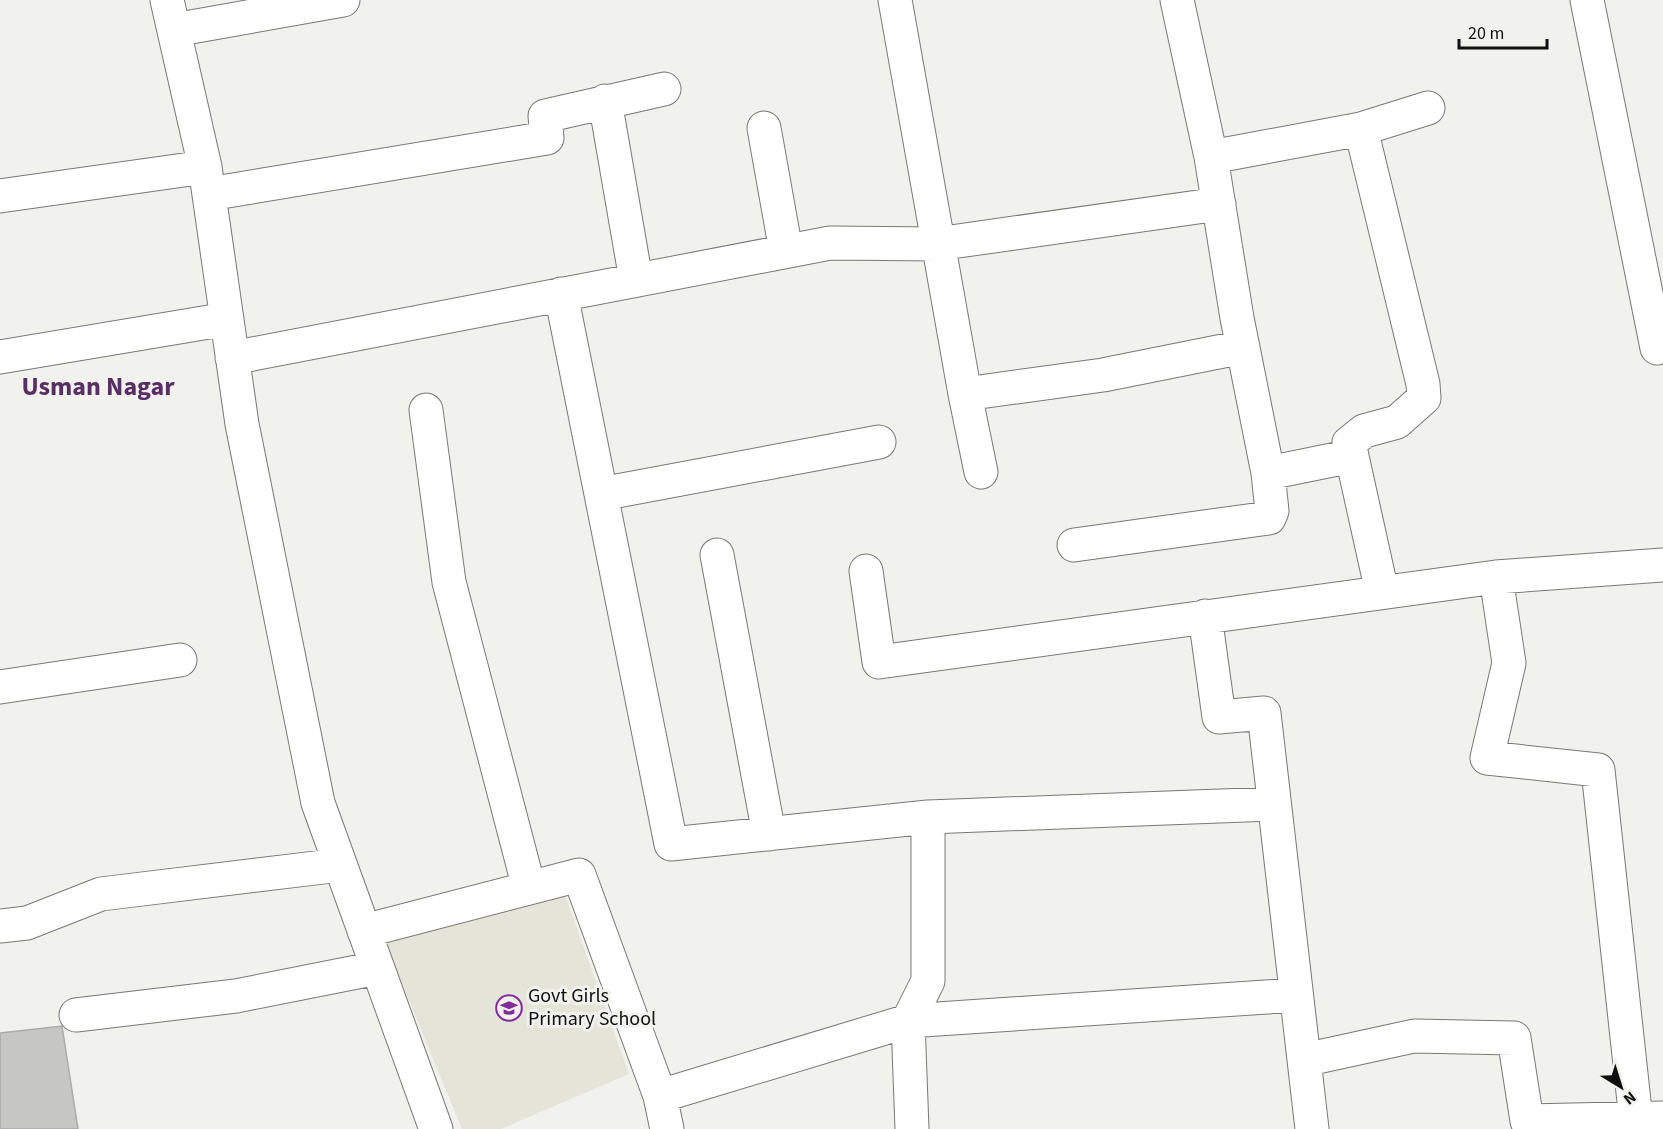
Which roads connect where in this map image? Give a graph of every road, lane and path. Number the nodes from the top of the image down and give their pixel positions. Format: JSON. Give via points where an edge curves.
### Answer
{"nodes":[{"id":1,"x":343,"y":0,"type":"edge"},
{"id":2,"x":895,"y":0,"type":"edge"},
{"id":3,"x":1177,"y":0,"type":"edge"},
{"id":4,"x":1587,"y":0,"type":"edge"},
{"id":5,"x":171,"y":15,"type":"edge"},
{"id":6,"x":664,"y":89,"type":"dead end"},
{"id":7,"x":605,"y":101,"type":"junction"},
{"id":8,"x":1428,"y":108,"type":"dead end"},
{"id":9,"x":764,"y":128,"type":"dead end"},
{"id":10,"x":1361,"y":129,"type":"junction"},
{"id":11,"x":1211,"y":157,"type":"junction"},
{"id":12,"x":207,"y":180,"type":"junction"},
{"id":13,"x":0,"y":196,"type":"edge"},
{"id":14,"x":1219,"y":204,"type":"junction"},
{"id":15,"x":938,"y":244,"type":"junction"},
{"id":16,"x":786,"y":251,"type":"junction"},
{"id":17,"x":636,"y":280,"type":"junction"},
{"id":18,"x":561,"y":294,"type":"junction"},
{"id":19,"x":227,"y":319,"type":"junction"},
{"id":20,"x":1243,"y":347,"type":"junction"},
{"id":21,"x":1657,"y":348,"type":"dead end"},
{"id":22,"x":0,"y":357,"type":"edge"},
{"id":23,"x":232,"y":358,"type":"junction"},
{"id":24,"x":965,"y":394,"type":"junction"},
{"id":25,"x":426,"y":410,"type":"dead end"},
{"id":26,"x":879,"y":442,"type":"dead end"},
{"id":27,"x":1352,"y":456,"type":"junction"},
{"id":28,"x":981,"y":472,"type":"dead end"},
{"id":29,"x":1268,"y":473,"type":"junction"},
{"id":30,"x":601,"y":494,"type":"junction"},
{"id":31,"x":1074,"y":545,"type":"dead end"},
{"id":32,"x":717,"y":555,"type":"dead end"},
{"id":33,"x":1663,"y":565,"type":"edge"},
{"id":34,"x":866,"y":571,"type":"dead end"},
{"id":35,"x":1496,"y":577,"type":"junction"},
{"id":36,"x":1382,"y":592,"type":"junction"},
{"id":37,"x":1205,"y":616,"type":"junction"},
{"id":38,"x":180,"y":660,"type":"dead end"},
{"id":39,"x":0,"y":687,"type":"edge"},
{"id":40,"x":1273,"y":804,"type":"junction"},
{"id":41,"x":928,"y":817,"type":"junction"},
{"id":42,"x":769,"y":834,"type":"junction"},
{"id":43,"x":340,"y":865,"type":"junction"},
{"id":44,"x":529,"y":888,"type":"junction"},
{"id":45,"x":0,"y":926,"type":"edge"},
{"id":46,"x":364,"y":931,"type":"junction"},
{"id":47,"x":377,"y":968,"type":"junction"},
{"id":48,"x":1296,"y":995,"type":"junction"},
{"id":49,"x":76,"y":1015,"type":"dead end"},
{"id":50,"x":908,"y":1021,"type":"junction"},
{"id":51,"x":1304,"y":1060,"type":"junction"},
{"id":52,"x":660,"y":1096,"type":"junction"},
{"id":53,"x":1646,"y":1122,"type":"edge"},
{"id":54,"x":436,"y":1129,"type":"edge"},
{"id":55,"x":667,"y":1129,"type":"edge"},
{"id":56,"x":912,"y":1129,"type":"edge"},
{"id":57,"x":1311,"y":1129,"type":"edge"}],
"edges":[{"from":1,"to":5,"type":"street"},
{"from":2,"to":15,"type":"street"},
{"from":3,"to":11,"type":"street"},
{"from":4,"to":21,"type":"street"},
{"from":5,"to":12,"type":"street"},
{"from":6,"to":7,"type":"street"},
{"from":7,"to":12,"type":"street","via":[[545,116],[547,138]]},
{"from":7,"to":17,"type":"street"},
{"from":8,"to":10,"type":"street"},
{"from":9,"to":16,"type":"street"},
{"from":10,"to":11,"type":"street"},
{"from":10,"to":27,"type":"street","via":[[1424,398],[1397,422],[1364,431],[1349,443]]},
{"from":11,"to":14,"type":"street"},
{"from":12,"to":13,"type":"street"},
{"from":12,"to":19,"type":"street"},
{"from":14,"to":15,"type":"street"},
{"from":14,"to":20,"type":"street"},
{"from":15,"to":16,"type":"street","via":[[830,243]]},
{"from":15,"to":24,"type":"street"},
{"from":16,"to":17,"type":"street"},
{"from":17,"to":18,"type":"street"},
{"from":18,"to":23,"type":"street"},
{"from":18,"to":30,"type":"street"},
{"from":19,"to":22,"type":"street"},
{"from":19,"to":23,"type":"street"},
{"from":20,"to":24,"type":"street","via":[[1103,375]]},
{"from":20,"to":29,"type":"street"},
{"from":23,"to":43,"type":"street","via":[[318,803]]},
{"from":24,"to":28,"type":"street"},
{"from":25,"to":44,"type":"street","via":[[449,582]]},
{"from":26,"to":30,"type":"street"},
{"from":27,"to":29,"type":"street"},
{"from":27,"to":36,"type":"street"},
{"from":29,"to":31,"type":"street","via":[[1272,511],[1269,518]]},
{"from":30,"to":42,"type":"street","via":[[670,844]]},
{"from":32,"to":42,"type":"street"},
{"from":33,"to":35,"type":"street"},
{"from":34,"to":37,"type":"street","via":[[879,662]]},
{"from":35,"to":36,"type":"street"},
{"from":35,"to":53,"type":"street","via":[[1509,663],[1487,758],[1598,770]]},
{"from":36,"to":37,"type":"street"},
{"from":37,"to":40,"type":"street","via":[[1219,717],[1264,713]]},
{"from":38,"to":39,"type":"street"},
{"from":40,"to":41,"type":"street"},
{"from":40,"to":48,"type":"street"},
{"from":41,"to":42,"type":"street"},
{"from":41,"to":50,"type":"street","via":[[928,981]]},
{"from":43,"to":45,"type":"street","via":[[101,894],[27,923]]},
{"from":43,"to":46,"type":"street"},
{"from":44,"to":46,"type":"street"},
{"from":44,"to":52,"type":"street","via":[[579,875]]},
{"from":46,"to":47,"type":"street"},
{"from":47,"to":49,"type":"street","via":[[236,996]]},
{"from":47,"to":54,"type":"street"},
{"from":48,"to":50,"type":"street"},
{"from":48,"to":51,"type":"street"},
{"from":50,"to":52,"type":"street"},
{"from":50,"to":56,"type":"street"},
{"from":51,"to":53,"type":"street","via":[[1414,1036],[1514,1038],[1527,1121]]},
{"from":51,"to":57,"type":"street"},
{"from":52,"to":55,"type":"street"}]}
